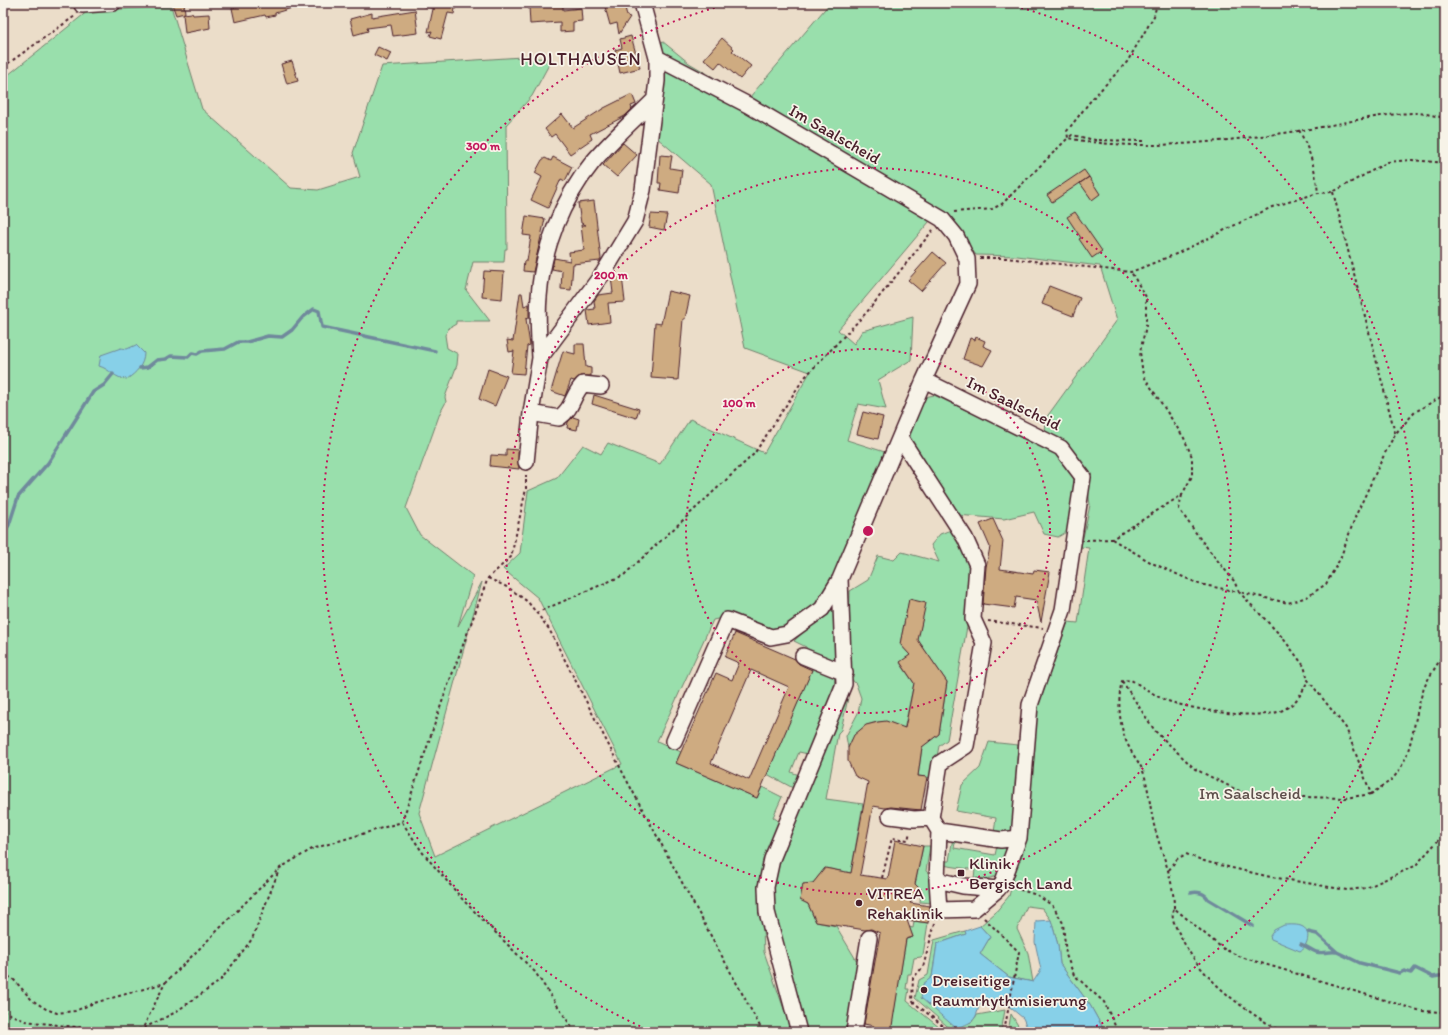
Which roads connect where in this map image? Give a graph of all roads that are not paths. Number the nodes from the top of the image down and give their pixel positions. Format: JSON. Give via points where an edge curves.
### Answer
{"nodes":[{"id":1,"x":113,"y":3,"type":"edge"},
{"id":2,"x":642,"y":3,"type":"edge"},
{"id":3,"x":82,"y":5,"type":"road end"},
{"id":4,"x":657,"y":58,"type":"junction"},
{"id":5,"x":654,"y":100,"type":"junction"},
{"id":6,"x":540,"y":358,"type":"junction"},
{"id":7,"x":924,"y":380,"type":"junction"},
{"id":8,"x":602,"y":386,"type":"dead end"},
{"id":9,"x":531,"y":413,"type":"junction"},
{"id":10,"x":901,"y":439,"type":"junction"},
{"id":11,"x":526,"y":462,"type":"road end"},
{"id":12,"x":840,"y":579,"type":"junction"},
{"id":13,"x":803,"y":656,"type":"dead end"},
{"id":14,"x":845,"y":672,"type":"junction"},
{"id":15,"x":674,"y":741,"type":"dead end"},
{"id":16,"x":890,"y":816,"type":"dead end"},
{"id":17,"x":935,"y":825,"type":"junction"},
{"id":18,"x":1019,"y":838,"type":"junction"},
{"id":19,"x":937,"y":880,"type":"junction"},
{"id":20,"x":1000,"y":887,"type":"junction"},
{"id":21,"x":869,"y":938,"type":"dead end"},
{"id":22,"x":799,"y":1032,"type":"edge"},
{"id":23,"x":854,"y":1032,"type":"edge"}],
"edges":[{"from":1,"to":3,"type":"street"},
{"from":2,"to":4,"type":"street"},
{"from":4,"to":5,"type":"street"},
{"from":4,"to":7,"type":"street","name":"Im Saalscheid","via":[[748,105],[942,218],[956,236],[967,259],[968,284]]},
{"from":5,"to":6,"type":"street","via":[[644,190],[635,221],[604,272]]},
{"from":5,"to":6,"type":"street","via":[[592,163],[572,192],[552,234],[539,298]]},
{"from":6,"to":9,"type":"street"},
{"from":7,"to":10,"type":"street","name":"Im Saalscheid"},
{"from":7,"to":18,"type":"street","name":"Im Saalscheid","via":[[1061,448],[1083,477],[1063,610],[1030,705]]},
{"from":8,"to":9,"type":"street","via":[[583,384],[568,411],[559,418]]},
{"from":9,"to":11,"type":"street"},
{"from":10,"to":12,"type":"street","name":"Im Saalscheid"},
{"from":10,"to":17,"type":"street","via":[[965,538],[978,565],[973,619],[984,643],[966,746],[940,763]]},
{"from":12,"to":14,"type":"street"},
{"from":12,"to":15,"type":"street","name":"Im Saalscheid","via":[[822,609],[787,634],[771,638],[727,620]]},
{"from":13,"to":14,"type":"street"},
{"from":14,"to":22,"type":"street","via":[[844,684],[772,858],[766,887],[767,912]]},
{"from":16,"to":17,"type":"street"},
{"from":17,"to":18,"type":"street","via":[[1001,840]]},
{"from":17,"to":19,"type":"street"},
{"from":18,"to":20,"type":"street","name":"Im Saalscheid"},
{"from":19,"to":20,"type":"street","via":[[963,886]]},
{"from":19,"to":20,"type":"street","name":"Im Saalscheid","via":[[939,910],[974,909]]},
{"from":21,"to":23,"type":"street"}]}
